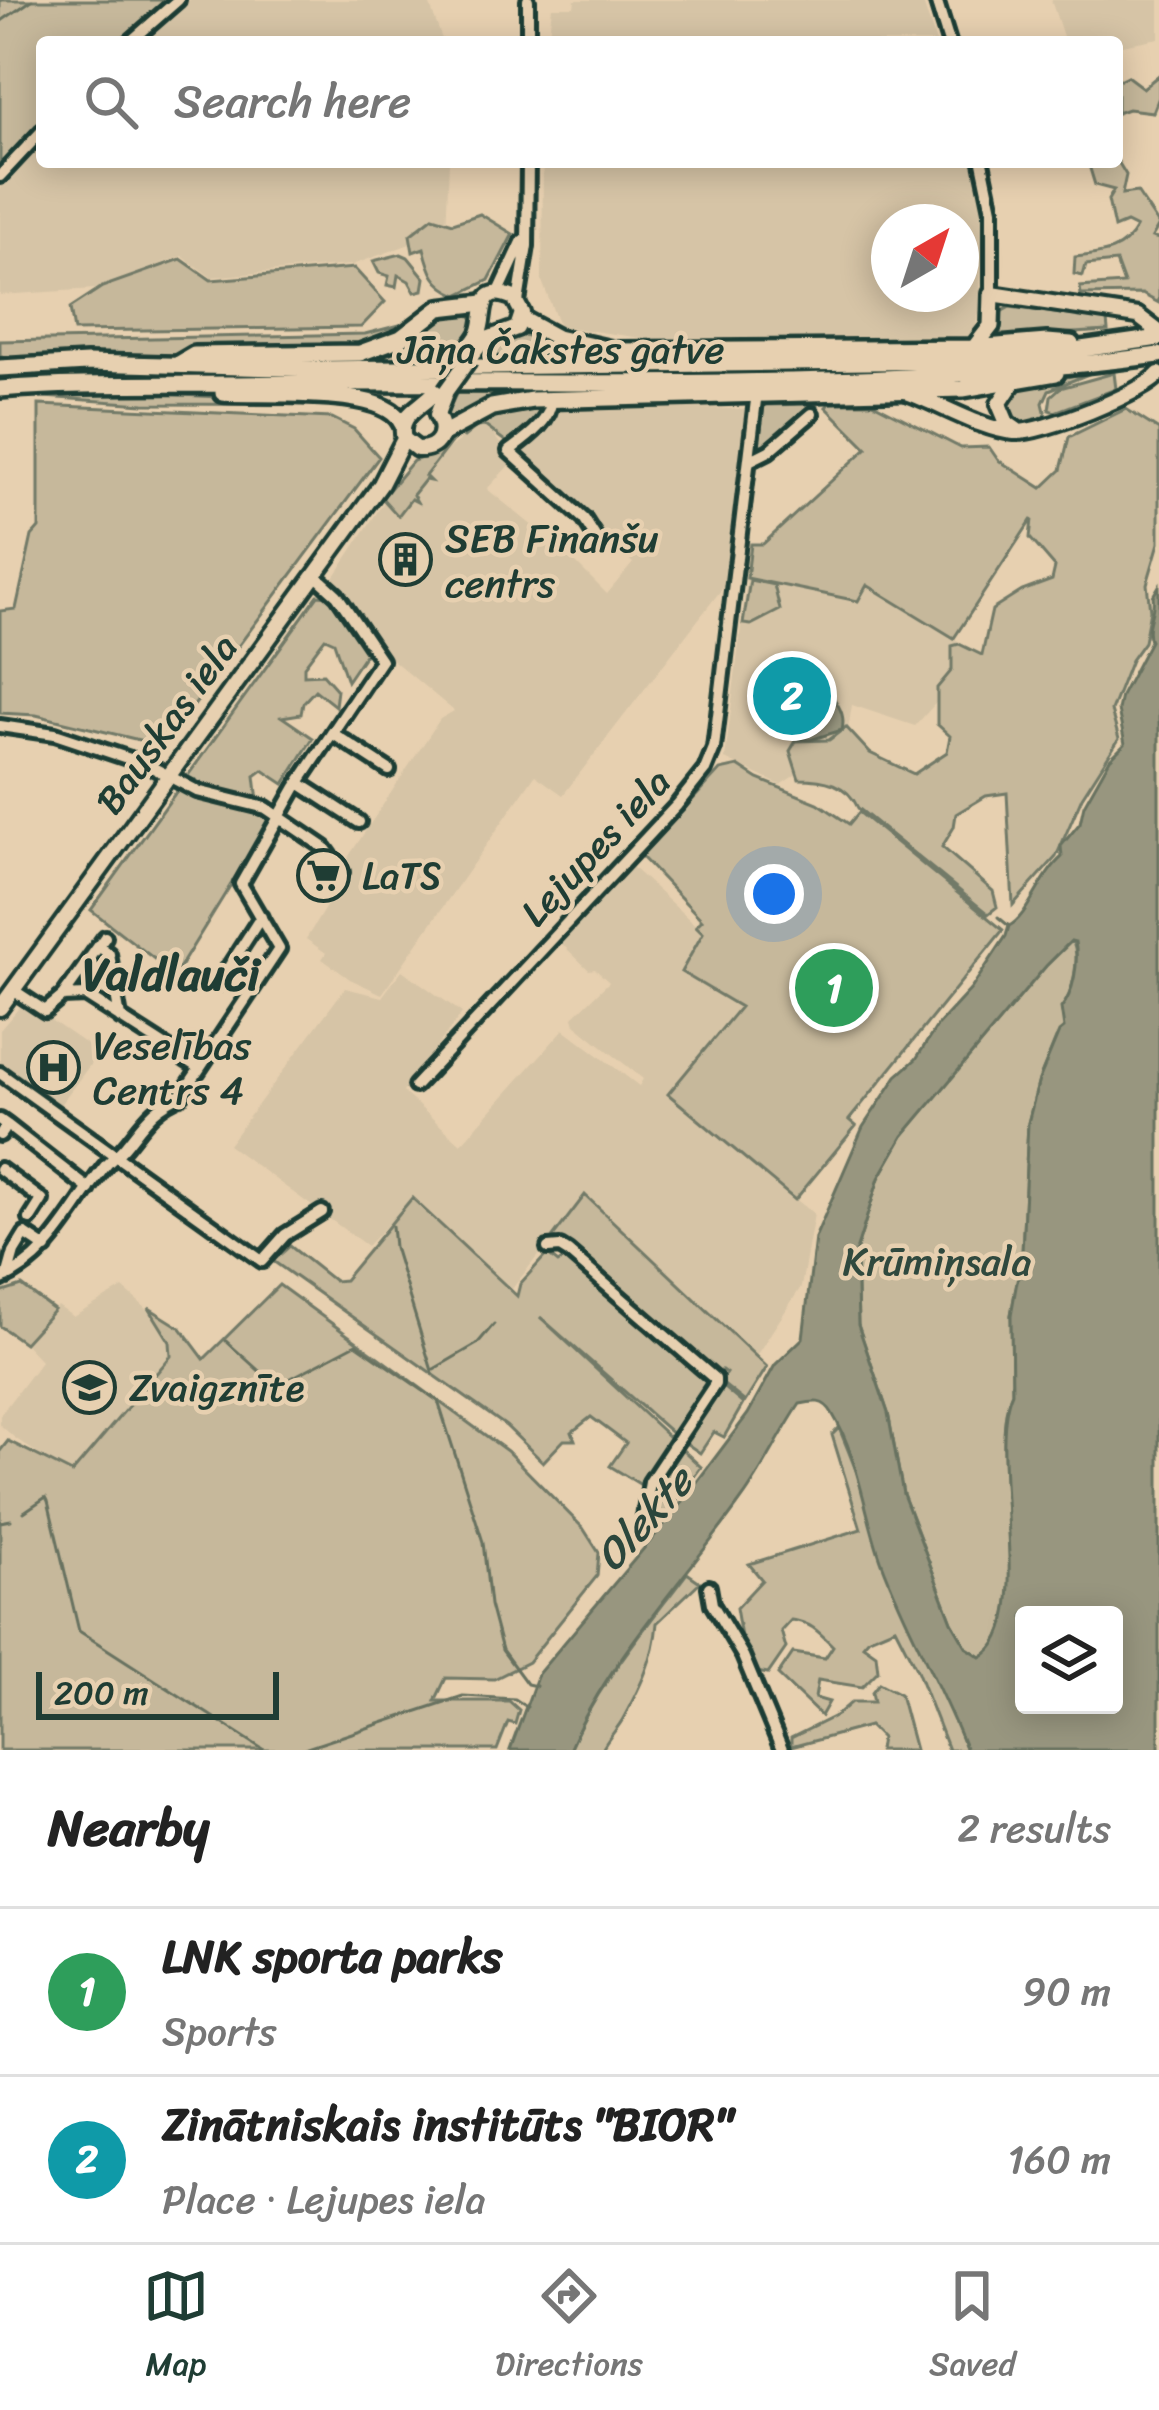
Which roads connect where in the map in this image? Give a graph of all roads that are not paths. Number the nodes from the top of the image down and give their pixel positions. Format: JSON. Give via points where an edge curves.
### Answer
{"nodes":[{"id":1,"x":178,"y":0,"type":"edge"},
{"id":2,"x":528,"y":0,"type":"edge"},
{"id":3,"x":936,"y":0,"type":"edge"},
{"id":4,"x":137,"y":36,"type":"edge"},
{"id":5,"x":528,"y":36,"type":"edge"},
{"id":6,"x":947,"y":36,"type":"edge"},
{"id":7,"x":36,"y":137,"type":"edge"},
{"id":8,"x":528,"y":168,"type":"edge"},
{"id":9,"x":983,"y":168,"type":"edge"},
{"id":10,"x":0,"y":176,"type":"edge"},
{"id":11,"x":526,"y":233,"type":"junction"},
{"id":12,"x":992,"y":295,"type":"junction"},
{"id":13,"x":491,"y":298,"type":"junction"},
{"id":14,"x":518,"y":302,"type":"junction"},
{"id":15,"x":522,"y":320,"type":"junction"},
{"id":16,"x":482,"y":321,"type":"junction"},
{"id":17,"x":494,"y":334,"type":"junction"},
{"id":18,"x":1159,"y":335,"type":"edge"},
{"id":19,"x":1091,"y":346,"type":"junction"},
{"id":20,"x":974,"y":348,"type":"junction"},
{"id":21,"x":1120,"y":352,"type":"junction"},
{"id":22,"x":1159,"y":355,"type":"edge"},
{"id":23,"x":464,"y":360,"type":"junction"},
{"id":24,"x":1076,"y":366,"type":"junction"},
{"id":25,"x":175,"y":367,"type":"junction"},
{"id":26,"x":0,"y":368,"type":"edge"},
{"id":27,"x":1159,"y":374,"type":"edge"},
{"id":28,"x":1013,"y":383,"type":"junction"},
{"id":29,"x":179,"y":385,"type":"junction"},
{"id":30,"x":0,"y":389,"type":"edge"},
{"id":31,"x":441,"y":391,"type":"junction"},
{"id":32,"x":902,"y":391,"type":"junction"},
{"id":33,"x":757,"y":392,"type":"junction"},
{"id":34,"x":551,"y":399,"type":"junction"},
{"id":35,"x":421,"y":409,"type":"junction"},
{"id":36,"x":812,"y":414,"type":"dead end"},
{"id":37,"x":437,"y":415,"type":"junction"},
{"id":38,"x":403,"y":432,"type":"junction"},
{"id":39,"x":1022,"y":432,"type":"junction"},
{"id":40,"x":442,"y":434,"type":"junction"},
{"id":41,"x":417,"y":449,"type":"junction"},
{"id":42,"x":752,"y":460,"type":"junction"},
{"id":43,"x":386,"y":478,"type":"junction"},
{"id":44,"x":596,"y":538,"type":"dead end"},
{"id":45,"x":315,"y":575,"type":"junction"},
{"id":46,"x":0,"y":726,"type":"edge"},
{"id":47,"x":332,"y":733,"type":"junction"},
{"id":48,"x":389,"y":770,"type":"dead end"},
{"id":49,"x":169,"y":776,"type":"junction"},
{"id":50,"x":299,"y":783,"type":"junction"},
{"id":51,"x":279,"y":815,"type":"junction"},
{"id":52,"x":359,"y":822,"type":"dead end"},
{"id":53,"x":342,"y":872,"type":"dead end"},
{"id":54,"x":261,"y":917,"type":"junction"},
{"id":55,"x":218,"y":984,"type":"dead end"},
{"id":56,"x":117,"y":988,"type":"junction"},
{"id":57,"x":13,"y":990,"type":"junction"},
{"id":58,"x":63,"y":996,"type":"junction"},
{"id":59,"x":94,"y":1001,"type":"junction"},
{"id":60,"x":0,"y":1008,"type":"edge"},
{"id":61,"x":120,"y":1018,"type":"junction"},
{"id":62,"x":199,"y":1068,"type":"junction"},
{"id":63,"x":0,"y":1073,"type":"edge"},
{"id":64,"x":415,"y":1086,"type":"dead end"},
{"id":65,"x":2,"y":1126,"type":"edge"},
{"id":66,"x":115,"y":1156,"type":"junction"},
{"id":67,"x":0,"y":1169,"type":"edge"},
{"id":68,"x":89,"y":1190,"type":"junction"},
{"id":69,"x":322,"y":1212,"type":"dead end"},
{"id":70,"x":27,"y":1226,"type":"junction"},
{"id":71,"x":46,"y":1248,"type":"junction"},
{"id":72,"x":548,"y":1248,"type":"dead end"},
{"id":73,"x":3,"y":1278,"type":"edge"},
{"id":74,"x":644,"y":1523,"type":"dead end"},
{"id":75,"x":709,"y":1587,"type":"dead end"},
{"id":76,"x":782,"y":1750,"type":"edge"}],
"edges":[{"from":1,"to":4,"type":"street"},
{"from":2,"to":5,"type":"street"},
{"from":3,"to":6,"type":"street"},
{"from":7,"to":10,"type":"street"},
{"from":8,"to":11,"type":"street"},
{"from":9,"to":12,"type":"street"},
{"from":11,"to":13,"type":"street"},
{"from":11,"to":14,"type":"street"},
{"from":12,"to":18,"type":"main road","via":[[1127,314]]},
{"from":12,"to":20,"type":"highway","via":[[991,326]]},
{"from":13,"to":14,"type":"main road"},
{"from":13,"to":16,"type":"main road"},
{"from":13,"to":25,"type":"highway","via":[[440,308],[401,338],[360,352],[194,355]]},
{"from":14,"to":15,"type":"main road"},
{"from":15,"to":17,"type":"main road","via":[[509,334]]},
{"from":15,"to":20,"type":"highway","via":[[615,352]]},
{"from":16,"to":17,"type":"main road"},
{"from":16,"to":23,"type":"main road"},
{"from":17,"to":23,"type":"main road"},
{"from":18,"to":21,"type":"highway"},
{"from":19,"to":20,"type":"highway"},
{"from":19,"to":21,"type":"highway","name":"Jāņa Čakstes gatve"},
{"from":19,"to":25,"type":"highway","name":"Jāņa Čakstes gatve","via":[[949,362]]},
{"from":21,"to":22,"type":"highway"},
{"from":21,"to":24,"type":"highway","name":"Jāņa Čakstes gatve"},
{"from":23,"to":31,"type":"main road","bridge":true},
{"from":24,"to":28,"type":"highway"},
{"from":24,"to":29,"type":"highway","name":"Jāņa Čakstes gatve","via":[[840,381]]},
{"from":25,"to":26,"type":"highway","name":"Jāņa Čakstes gatve"},
{"from":27,"to":39,"type":"main road","via":[[1139,390]]},
{"from":28,"to":32,"type":"highway"},
{"from":28,"to":39,"type":"main road","via":[[999,404]]},
{"from":29,"to":30,"type":"highway","name":"Jāņa Čakstes gatve"},
{"from":29,"to":38,"type":"highway","via":[[354,398],[392,410]]},
{"from":31,"to":35,"type":"main road"},
{"from":31,"to":37,"type":"main road"},
{"from":32,"to":33,"type":"highway"},
{"from":32,"to":39,"type":"main road"},
{"from":33,"to":34,"type":"highway"},
{"from":33,"to":42,"type":"street","name":"Lejupes iela"},
{"from":34,"to":40,"type":"highway","via":[[492,407]]},
{"from":34,"to":44,"type":"street","via":[[545,418],[509,451]]},
{"from":35,"to":37,"type":"main road"},
{"from":35,"to":38,"type":"main road","via":[[411,412]]},
{"from":36,"to":42,"type":"street"},
{"from":37,"to":40,"type":"main road"},
{"from":38,"to":41,"type":"main road"},
{"from":38,"to":43,"type":"main road","name":"Bauskas iela"},
{"from":40,"to":41,"type":"main road"},
{"from":41,"to":43,"type":"main road","name":"Bauskas iela"},
{"from":42,"to":64,"type":"street","name":"Lejupes iela","via":[[710,763]]},
{"from":43,"to":45,"type":"main road","name":"Bauskas iela"},
{"from":45,"to":47,"type":"street","via":[[381,660]]},
{"from":45,"to":49,"type":"main road","name":"Bauskas iela"},
{"from":46,"to":49,"type":"street","via":[[55,734]]},
{"from":47,"to":48,"type":"street"},
{"from":47,"to":50,"type":"street"},
{"from":49,"to":51,"type":"street"},
{"from":49,"to":57,"type":"main road","name":"Bauskas iela"},
{"from":50,"to":51,"type":"street"},
{"from":50,"to":52,"type":"street"},
{"from":51,"to":53,"type":"street","via":[[325,848]]},
{"from":51,"to":54,"type":"street","via":[[241,884]]},
{"from":54,"to":55,"type":"street"},
{"from":54,"to":62,"type":"street","via":[[279,949]]},
{"from":56,"to":58,"type":"street","via":[[102,942]]},
{"from":56,"to":59,"type":"street"},
{"from":56,"to":61,"type":"street"},
{"from":57,"to":58,"type":"street","via":[[45,1011]]},
{"from":57,"to":60,"type":"main road","name":"Bauskas iela"},
{"from":58,"to":59,"type":"street"},
{"from":59,"to":61,"type":"street"},
{"from":61,"to":62,"type":"street"},
{"from":62,"to":66,"type":"street","via":[[182,1095],[159,1105]]},
{"from":63,"to":66,"type":"street"},
{"from":65,"to":68,"type":"street"},
{"from":66,"to":68,"type":"street"},
{"from":66,"to":69,"type":"street","via":[[262,1262],[284,1234]]},
{"from":67,"to":70,"type":"street","via":[[41,1200]]},
{"from":68,"to":71,"type":"street"},
{"from":70,"to":71,"type":"street"},
{"from":70,"to":73,"type":"street"},
{"from":71,"to":73,"type":"street"},
{"from":72,"to":74,"type":"street","via":[[568,1252],[715,1379],[650,1482]]},
{"from":75,"to":76,"type":"street"}]}
